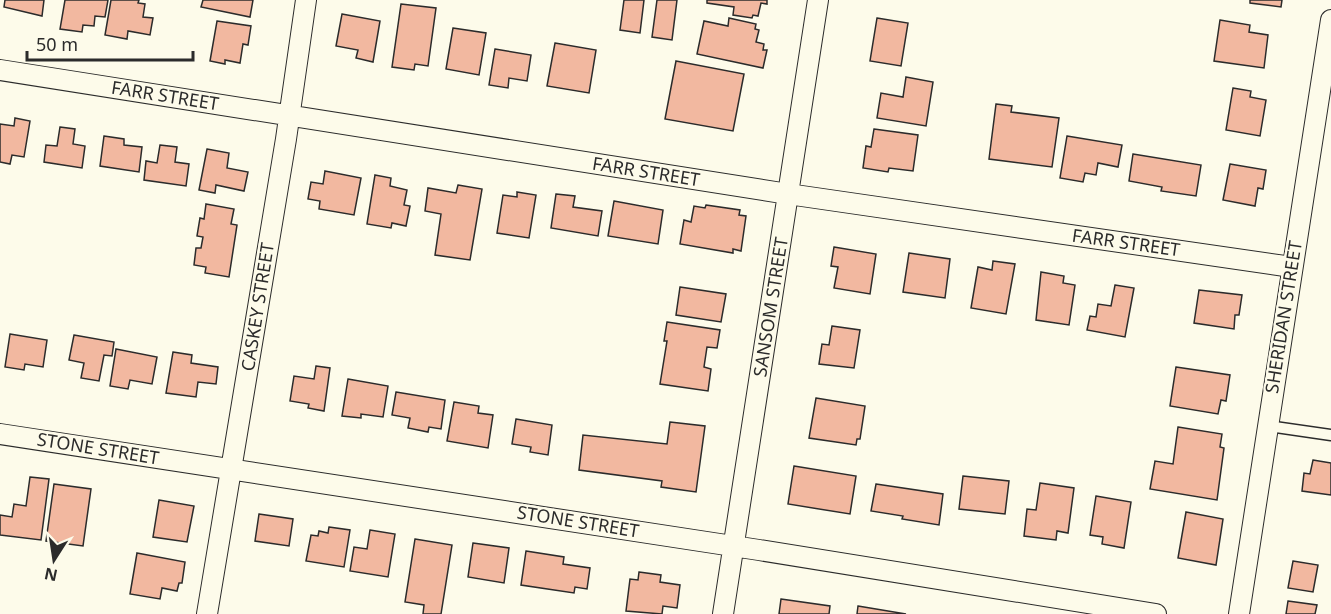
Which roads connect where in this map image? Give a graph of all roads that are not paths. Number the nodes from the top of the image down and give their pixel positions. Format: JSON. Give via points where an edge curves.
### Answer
{"nodes":[{"id":1,"x":306,"y":0,"type":"edge"},
{"id":2,"x":818,"y":0,"type":"edge"},
{"id":3,"x":1331,"y":20,"type":"edge"},
{"id":4,"x":0,"y":70,"type":"edge"},
{"id":5,"x":289,"y":116,"type":"junction"},
{"id":6,"x":788,"y":194,"type":"junction"},
{"id":7,"x":1292,"y":267,"type":"junction"},
{"id":8,"x":1268,"y":426,"type":"junction"},
{"id":9,"x":0,"y":434,"type":"edge"},
{"id":10,"x":1331,"y":435,"type":"edge"},
{"id":11,"x":231,"y":469,"type":"junction"},
{"id":12,"x":733,"y":546,"type":"junction"},
{"id":13,"x":207,"y":614,"type":"edge"},
{"id":14,"x":723,"y":614,"type":"edge"},
{"id":15,"x":1156,"y":614,"type":"edge"},
{"id":16,"x":1239,"y":614,"type":"edge"}],
"edges":[{"from":1,"to":5,"type":"street","name":"CASKEY STREET"},
{"from":2,"to":6,"type":"street","name":"SANSOM STREET"},
{"from":3,"to":7,"type":"street","name":"SHERIDAN STREET"},
{"from":4,"to":5,"type":"street","name":"FARR STREET"},
{"from":5,"to":6,"type":"street","name":"FARR STREET"},
{"from":5,"to":11,"type":"street","name":"CASKEY STREET"},
{"from":6,"to":7,"type":"street","name":"FARR STREET"},
{"from":6,"to":12,"type":"street","name":"SANSOM STREET"},
{"from":7,"to":8,"type":"street","name":"SHERIDAN STREET"},
{"from":8,"to":10,"type":"lane"},
{"from":8,"to":16,"type":"street","name":"SHERIDAN STREET"},
{"from":9,"to":11,"type":"street","name":"STONE STREET"},
{"from":11,"to":12,"type":"street","name":"STONE STREET"},
{"from":11,"to":13,"type":"street","name":"CASKEY STREET"},
{"from":12,"to":14,"type":"street","name":"SANSOM STREET"},
{"from":12,"to":15,"type":"street","name":"STONE STREET"}]}
